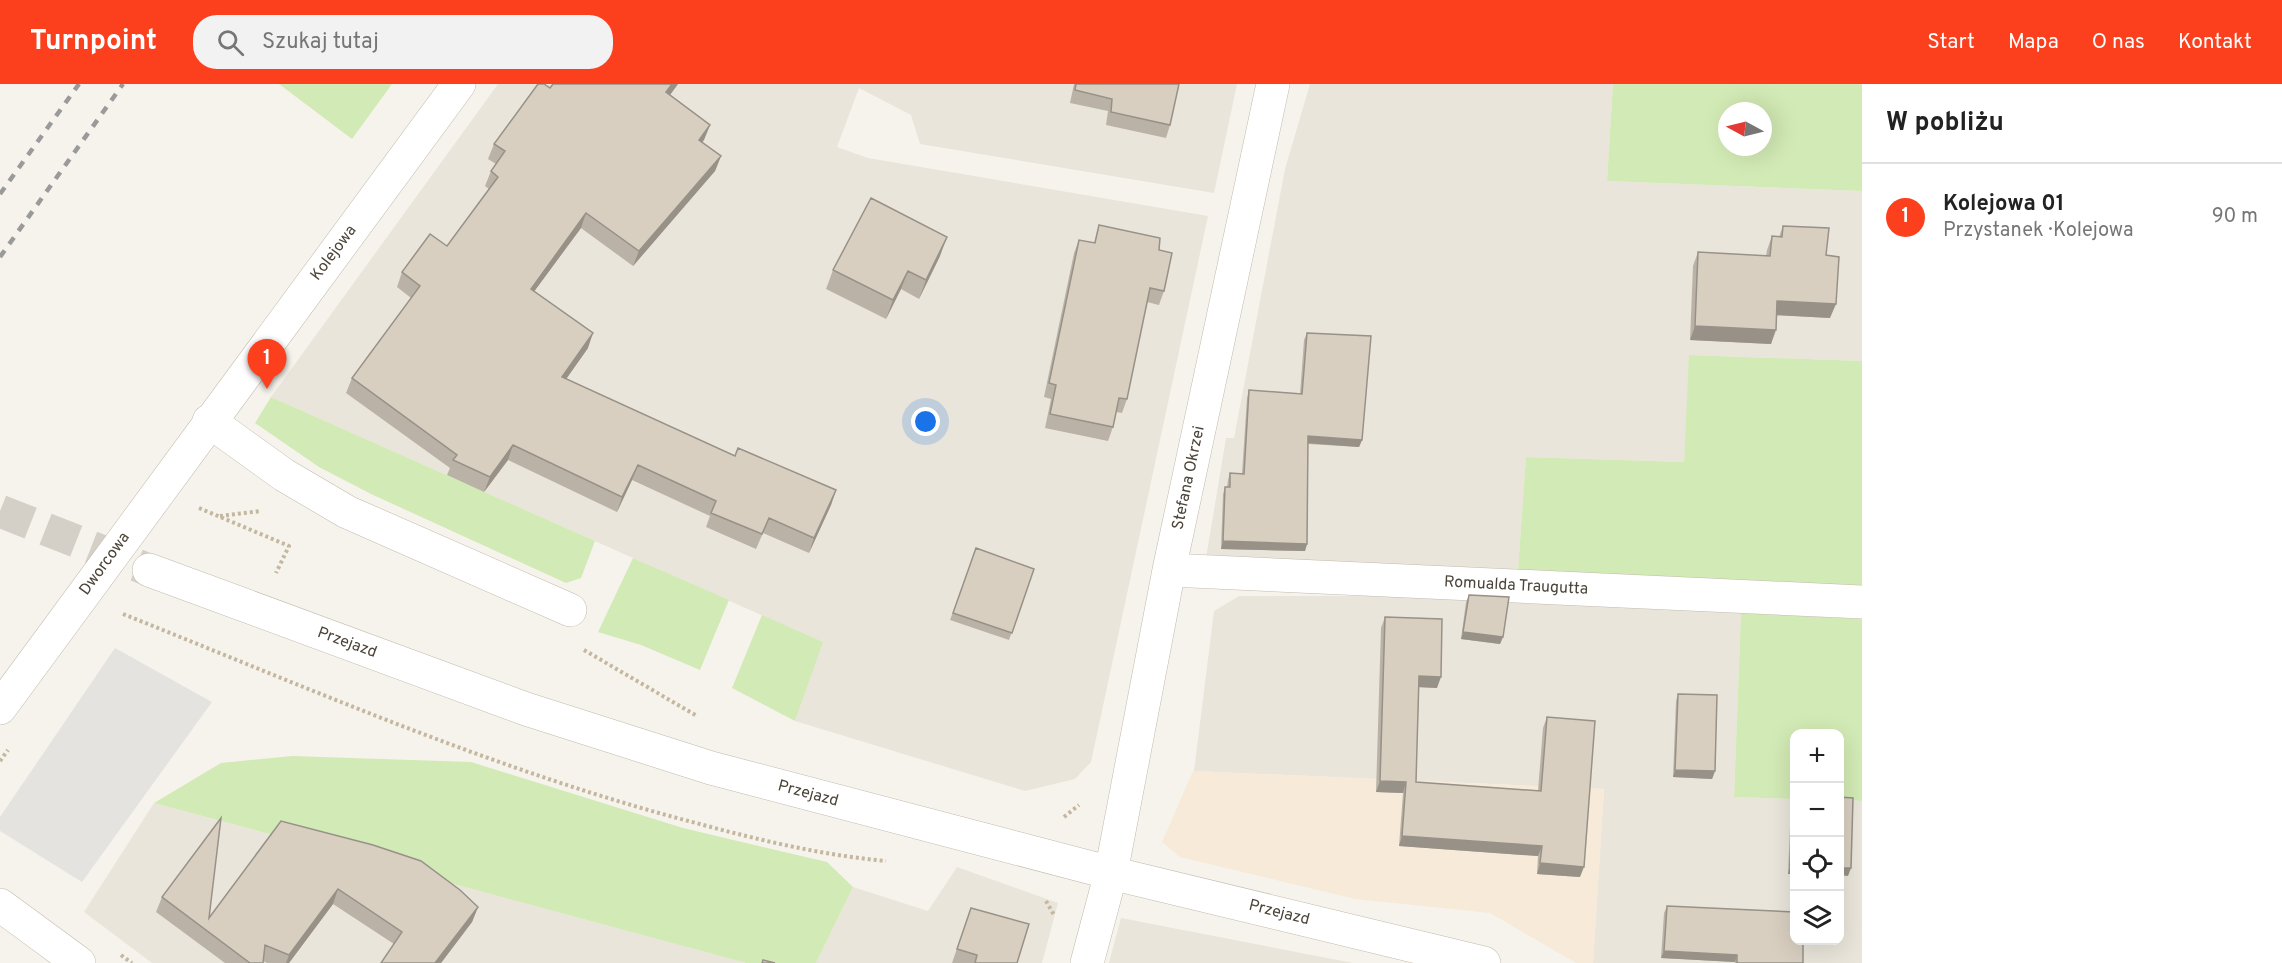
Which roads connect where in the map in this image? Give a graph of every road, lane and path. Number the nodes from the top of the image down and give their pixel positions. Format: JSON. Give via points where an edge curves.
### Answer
{"nodes":[{"id":1,"x":459,"y":84,"type":"edge"},
{"id":2,"x":1273,"y":84,"type":"edge"},
{"id":3,"x":209,"y":421,"type":"junction"},
{"id":4,"x":195,"y":506,"type":"dead end"},
{"id":5,"x":267,"y":511,"type":"dead end"},
{"id":6,"x":220,"y":516,"type":"junction"},
{"id":7,"x":149,"y":570,"type":"tunnel mouth"},
{"id":8,"x":1169,"y":570,"type":"junction"},
{"id":9,"x":276,"y":573,"type":"dead end"},
{"id":10,"x":1862,"y":602,"type":"edge"},
{"id":11,"x":570,"y":610,"type":"dead end"},
{"id":12,"x":122,"y":614,"type":"dead end"},
{"id":13,"x":0,"y":708,"type":"edge"},
{"id":14,"x":894,"y":861,"type":"dead end"},
{"id":15,"x":1111,"y":873,"type":"junction"},
{"id":16,"x":0,"y":906,"type":"edge"},
{"id":17,"x":80,"y":963,"type":"edge"},
{"id":18,"x":1087,"y":963,"type":"edge"},
{"id":19,"x":1484,"y":963,"type":"edge"}],
"edges":[{"from":1,"to":3,"type":"street","name":"Kolejowa"},
{"from":2,"to":8,"type":"street","name":"Stefana Okrzei"},
{"from":3,"to":11,"type":"street","via":[[284,475],[347,512]]},
{"from":3,"to":13,"type":"street","name":"Dworcowa"},
{"from":4,"to":6,"type":"path"},
{"from":5,"to":6,"type":"path"},
{"from":6,"to":9,"type":"path","via":[[289,546]]},
{"from":7,"to":15,"type":"street","name":"Przejazd","via":[[526,709],[711,768]]},
{"from":8,"to":10,"type":"street","name":"Romualda Traugutta"},
{"from":8,"to":15,"type":"street","name":"Stefana Okrzei"},
{"from":12,"to":14,"type":"path","via":[[485,758],[599,797],[778,845]]},
{"from":15,"to":18,"type":"street","name":"Stefana Okrzei"},
{"from":15,"to":19,"type":"street","name":"Przejazd"},
{"from":16,"to":17,"type":"street"}]}
